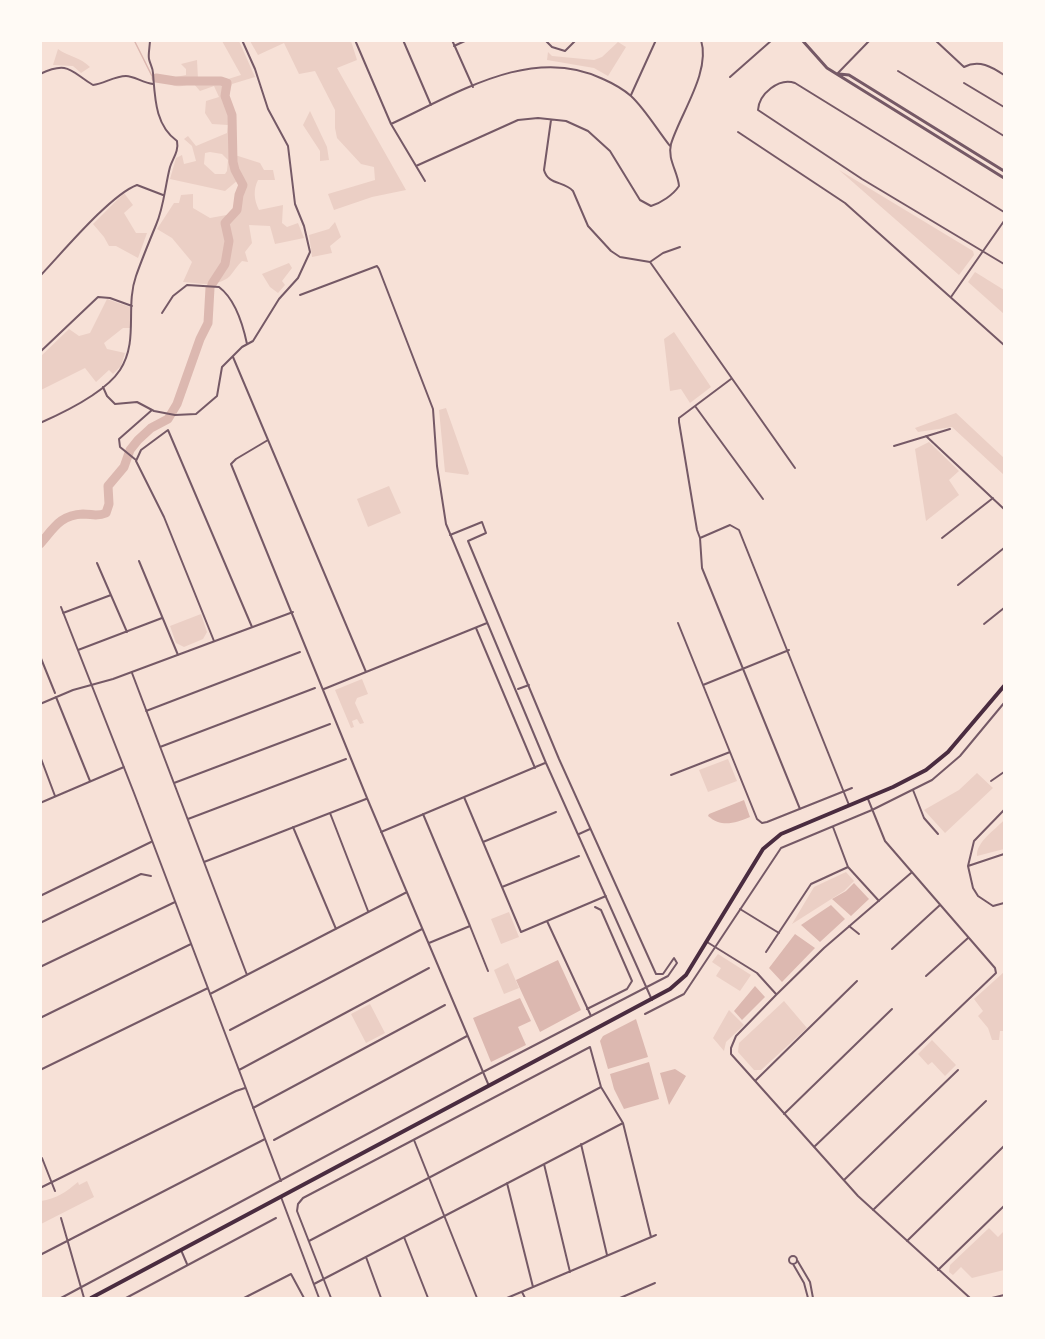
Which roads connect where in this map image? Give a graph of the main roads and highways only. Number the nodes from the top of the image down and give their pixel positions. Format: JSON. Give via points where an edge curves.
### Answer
{"nodes":[{"id":1,"x":1005,"y":686,"type":"edge"},
{"id":2,"x":91,"y":1299,"type":"edge"}],
"edges":[{"from":1,"to":2,"type":"main road","via":[[937,762],[906,782],[771,840],[678,984]]}]}
